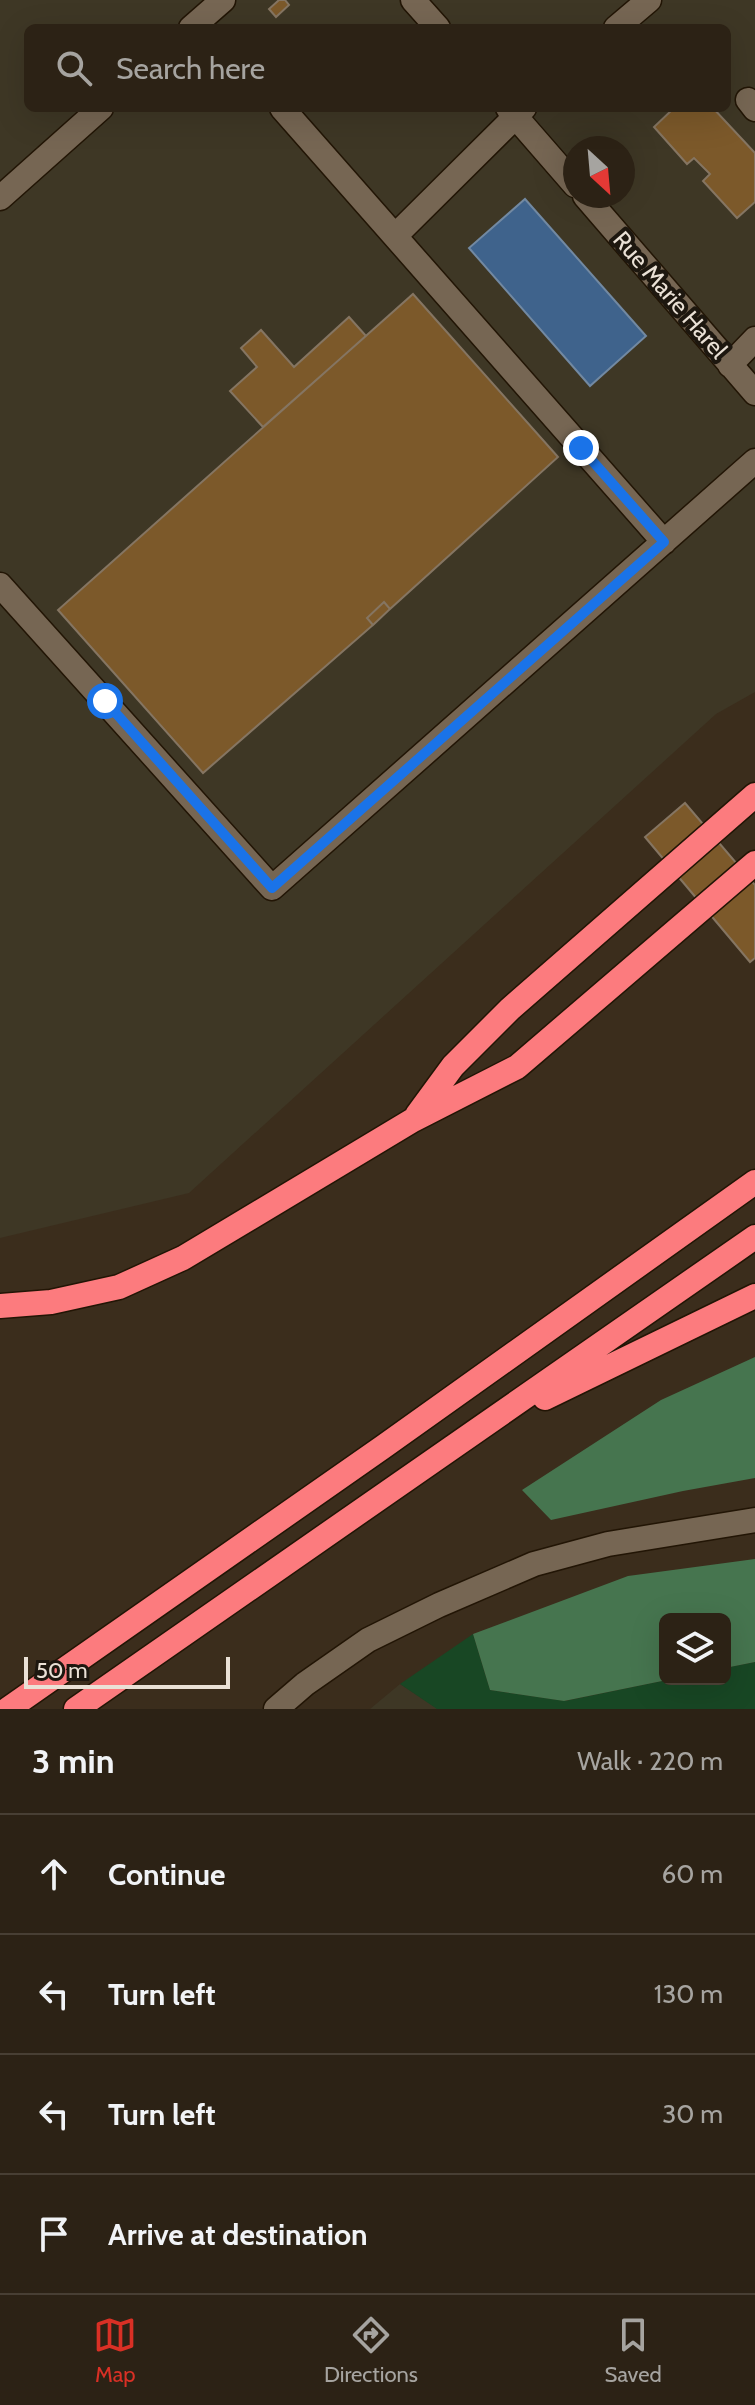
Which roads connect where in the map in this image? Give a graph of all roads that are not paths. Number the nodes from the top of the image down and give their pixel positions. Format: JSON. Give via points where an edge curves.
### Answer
{"nodes":[{"id":1,"x":223,"y":0,"type":"edge"},
{"id":2,"x":413,"y":0,"type":"edge"},
{"id":3,"x":649,"y":0,"type":"edge"},
{"id":4,"x":196,"y":24,"type":"edge"},
{"id":5,"x":434,"y":24,"type":"edge"},
{"id":6,"x":621,"y":24,"type":"edge"},
{"id":7,"x":97,"y":112,"type":"edge"},
{"id":8,"x":286,"y":112,"type":"edge"},
{"id":9,"x":515,"y":112,"type":"edge"},
{"id":10,"x":517,"y":112,"type":"edge"},
{"id":11,"x":563,"y":170,"type":"edge"},
{"id":12,"x":0,"y":198,"type":"edge"},
{"id":13,"x":595,"y":208,"type":"edge"},
{"id":14,"x":395,"y":236,"type":"junction"},
{"id":15,"x":755,"y":339,"type":"edge"},
{"id":16,"x":730,"y":365,"type":"junction"},
{"id":17,"x":755,"y":393,"type":"edge"},
{"id":18,"x":755,"y":461,"type":"edge"},
{"id":19,"x":664,"y":542,"type":"junction"},
{"id":20,"x":0,"y":585,"type":"edge"},
{"id":21,"x":755,"y":795,"type":"edge"},
{"id":22,"x":755,"y":863,"type":"edge"},
{"id":23,"x":413,"y":1120,"type":"junction"},
{"id":24,"x":755,"y":1182,"type":"edge"},
{"id":25,"x":755,"y":1237,"type":"edge"},
{"id":26,"x":755,"y":1296,"type":"edge"},
{"id":27,"x":0,"y":1306,"type":"edge"},
{"id":28,"x":474,"y":1432,"type":"junction"},
{"id":29,"x":755,"y":1520,"type":"edge"},
{"id":30,"x":8,"y":1709,"type":"edge"},
{"id":31,"x":76,"y":1709,"type":"edge"},
{"id":32,"x":276,"y":1709,"type":"edge"}],
"edges":[{"from":1,"to":4,"type":"street"},
{"from":2,"to":5,"type":"street"},
{"from":3,"to":6,"type":"street"},
{"from":7,"to":12,"type":"street"},
{"from":8,"to":14,"type":"street"},
{"from":9,"to":14,"type":"street"},
{"from":10,"to":11,"type":"street"},
{"from":13,"to":16,"type":"street","name":"Rue Marie Harel"},
{"from":14,"to":19,"type":"street"},
{"from":15,"to":16,"type":"street"},
{"from":16,"to":17,"type":"street","name":"Rue Marie Harel"},
{"from":18,"to":19,"type":"street"},
{"from":19,"to":20,"type":"street","via":[[272,888]]},
{"from":21,"to":23,"type":"highway","via":[[510,1009],[453,1066]]},
{"from":22,"to":23,"type":"highway","via":[[517,1067]]},
{"from":23,"to":27,"type":"highway","via":[[183,1258],[119,1287],[51,1302]]},
{"from":24,"to":30,"type":"highway"},
{"from":25,"to":28,"type":"highway"},
{"from":26,"to":28,"type":"highway"},
{"from":28,"to":31,"type":"highway"},
{"from":29,"to":32,"type":"street","via":[[608,1544],[534,1564],[368,1640]]}]}
